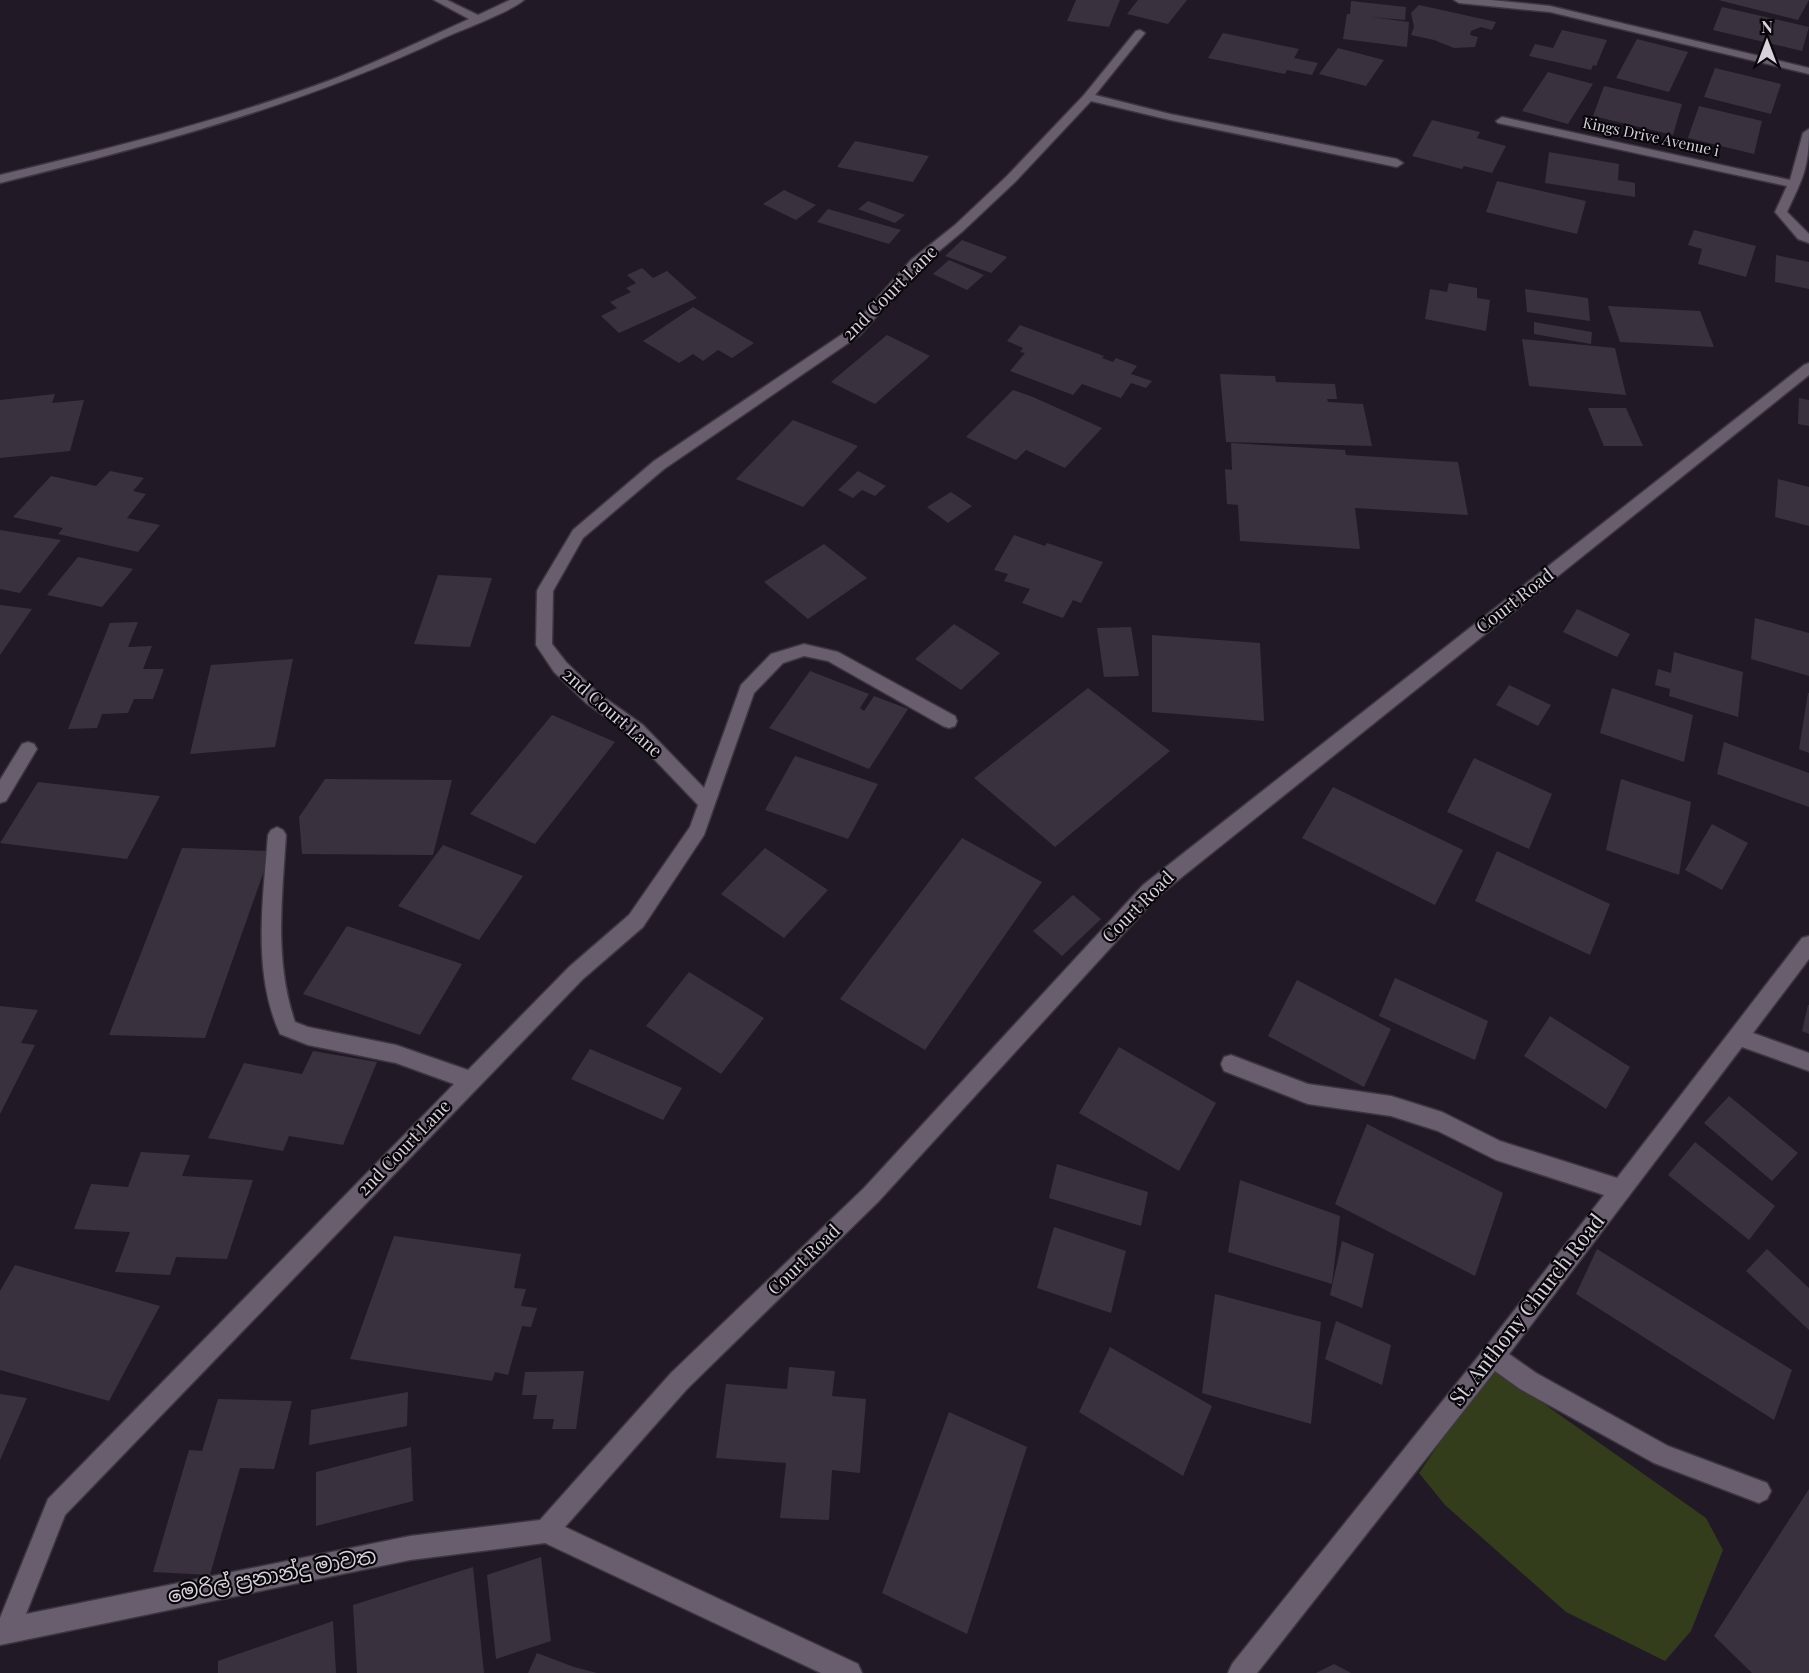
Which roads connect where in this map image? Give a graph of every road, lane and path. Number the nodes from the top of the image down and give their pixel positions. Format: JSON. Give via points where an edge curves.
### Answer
{"nodes":[{"id":1,"x":439,"y":0,"type":"edge"},
{"id":2,"x":519,"y":0,"type":"edge"},
{"id":3,"x":1459,"y":0,"type":"edge"},
{"id":4,"x":476,"y":18,"type":"junction"},
{"id":5,"x":1140,"y":33,"type":"dead end"},
{"id":6,"x":1809,"y":71,"type":"edge"},
{"id":7,"x":1088,"y":97,"type":"junction"},
{"id":8,"x":1502,"y":121,"type":"dead end"},
{"id":9,"x":1809,"y":132,"type":"edge"},
{"id":10,"x":1397,"y":163,"type":"dead end"},
{"id":11,"x":0,"y":179,"type":"edge"},
{"id":12,"x":1794,"y":184,"type":"junction"},
{"id":13,"x":1809,"y":239,"type":"edge"},
{"id":14,"x":1809,"y":368,"type":"edge"},
{"id":15,"x":949,"y":721,"type":"dead end"},
{"id":16,"x":28,"y":749,"type":"dead end"},
{"id":17,"x":0,"y":796,"type":"edge"},
{"id":18,"x":707,"y":803,"type":"junction"},
{"id":19,"x":277,"y":835,"type":"dead end"},
{"id":20,"x":1809,"y":944,"type":"edge"},
{"id":21,"x":1737,"y":1036,"type":"junction"},
{"id":22,"x":1809,"y":1062,"type":"edge"},
{"id":23,"x":1231,"y":1064,"type":"dead end"},
{"id":24,"x":470,"y":1080,"type":"junction"},
{"id":25,"x":1619,"y":1189,"type":"junction"},
{"id":26,"x":1493,"y":1356,"type":"junction"},
{"id":27,"x":1759,"y":1491,"type":"dead end"},
{"id":28,"x":546,"y":1531,"type":"junction"},
{"id":29,"x":4,"y":1630,"type":"edge"},
{"id":30,"x":849,"y":1673,"type":"edge"},
{"id":31,"x":1240,"y":1673,"type":"edge"}],
"edges":[{"from":1,"to":4,"type":"street"},
{"from":2,"to":4,"type":"street"},
{"from":3,"to":6,"type":"street","via":[[1550,9]]},
{"from":4,"to":11,"type":"street","via":[[342,79],[232,118]]},
{"from":5,"to":7,"type":"street","name":"2nd Court Lane"},
{"from":7,"to":10,"type":"street"},
{"from":7,"to":18,"type":"street","name":"2nd Court Lane","via":[[1011,179],[916,263],[855,332],[659,465],[578,534],[545,591],[544,645],[560,667],[592,698],[637,730]]},
{"from":8,"to":12,"type":"street","name":"Kings Drive Avenue i"},
{"from":9,"to":12,"type":"street"},
{"from":12,"to":13,"type":"street","via":[[1781,212]]},
{"from":14,"to":28,"type":"street","name":"Court Road","via":[[1150,891],[871,1195],[679,1381]]},
{"from":15,"to":18,"type":"street","via":[[832,656],[804,650],[777,658],[747,690]]},
{"from":16,"to":17,"type":"street"},
{"from":18,"to":24,"type":"street","name":"2nd Court Lane","via":[[698,830],[636,921],[576,973]]},
{"from":19,"to":24,"type":"street","via":[[270,949],[278,1006],[287,1028],[396,1054]]},
{"from":20,"to":21,"type":"street","name":"St. Anthony Church Road"},
{"from":21,"to":22,"type":"street"},
{"from":21,"to":25,"type":"street","name":"St. Anthony Church Road"},
{"from":23,"to":25,"type":"street","via":[[1308,1094],[1391,1106],[1442,1122],[1496,1150]]},
{"from":24,"to":29,"type":"street","name":"2nd Court Lane","via":[[56,1507]]},
{"from":25,"to":26,"type":"street","name":"St. Anthony Church Road"},
{"from":26,"to":27,"type":"street","via":[[1536,1386],[1662,1455]]},
{"from":26,"to":31,"type":"street","name":"St. Anthony Church Road"},
{"from":28,"to":29,"type":"street","name":"මෙරිල් ප්‍රනාන්දු මාවත","via":[[410,1548]]},
{"from":28,"to":30,"type":"street"}]}
